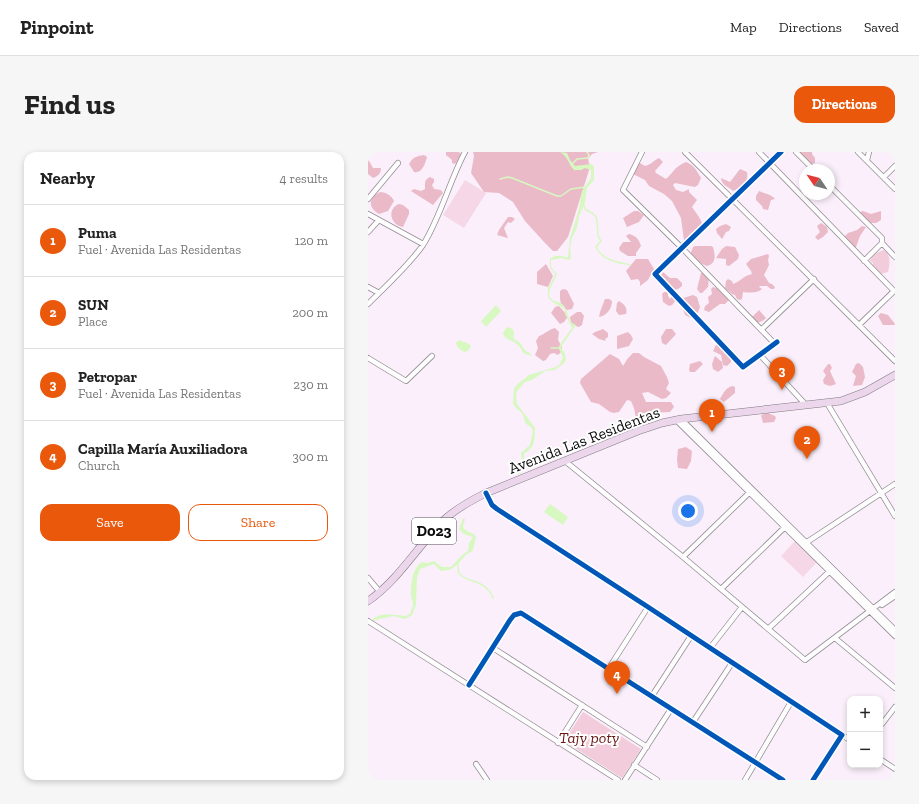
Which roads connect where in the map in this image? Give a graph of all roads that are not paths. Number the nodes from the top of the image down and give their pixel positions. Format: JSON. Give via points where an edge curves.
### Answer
{"nodes":[{"id":1,"x":642,"y":152,"type":"edge"},
{"id":2,"x":685,"y":152,"type":"edge"},
{"id":3,"x":759,"y":152,"type":"edge"},
{"id":4,"x":781,"y":152,"type":"edge"},
{"id":5,"x":858,"y":152,"type":"edge"},
{"id":6,"x":869,"y":152,"type":"edge"},
{"id":7,"x":463,"y":153,"type":"edge"},
{"id":8,"x":798,"y":153,"type":"edge"},
{"id":9,"x":866,"y":160,"type":"junction"},
{"id":10,"x":769,"y":162,"type":"junction"},
{"id":11,"x":398,"y":164,"type":"dead end"},
{"id":12,"x":808,"y":164,"type":"edge"},
{"id":13,"x":895,"y":166,"type":"edge"},
{"id":14,"x":884,"y":178,"type":"junction"},
{"id":15,"x":895,"y":189,"type":"edge"},
{"id":16,"x":835,"y":191,"type":"edge"},
{"id":17,"x":732,"y":198,"type":"junction"},
{"id":18,"x":368,"y":199,"type":"edge"},
{"id":19,"x":368,"y":214,"type":"edge"},
{"id":20,"x":379,"y":220,"type":"junction"},
{"id":21,"x":368,"y":232,"type":"edge"},
{"id":22,"x":882,"y":243,"type":"junction"},
{"id":23,"x":424,"y":244,"type":"junction"},
{"id":24,"x":682,"y":248,"type":"junction"},
{"id":25,"x":895,"y":257,"type":"edge"},
{"id":26,"x":864,"y":261,"type":"junction"},
{"id":27,"x":814,"y":279,"type":"junction"},
{"id":28,"x":368,"y":287,"type":"edge"},
{"id":29,"x":379,"y":293,"type":"junction"},
{"id":30,"x":368,"y":304,"type":"edge"},
{"id":31,"x":859,"y":325,"type":"junction"},
{"id":32,"x":762,"y":329,"type":"junction"},
{"id":33,"x":760,"y":355,"type":"junction"},
{"id":34,"x":432,"y":356,"type":"dead end"},
{"id":35,"x":368,"y":358,"type":"edge"},
{"id":36,"x":895,"y":361,"type":"edge"},
{"id":37,"x":895,"y":375,"type":"edge"},
{"id":38,"x":827,"y":403,"type":"junction"},
{"id":39,"x":806,"y":405,"type":"junction"},
{"id":40,"x":678,"y":420,"type":"junction"},
{"id":41,"x":565,"y":460,"type":"junction"},
{"id":42,"x":895,"y":484,"type":"edge"},
{"id":43,"x":751,"y":491,"type":"junction"},
{"id":44,"x":486,"y":493,"type":"junction"},
{"id":45,"x":882,"y":493,"type":"junction"},
{"id":46,"x":895,"y":516,"type":"edge"},
{"id":47,"x":786,"y":526,"type":"junction"},
{"id":48,"x":804,"y":544,"type":"junction"},
{"id":49,"x":683,"y":557,"type":"junction"},
{"id":50,"x":831,"y":570,"type":"junction"},
{"id":51,"x":368,"y":578,"type":"edge"},
{"id":52,"x":721,"y":589,"type":"junction"},
{"id":53,"x":380,"y":592,"type":"junction"},
{"id":54,"x":895,"y":592,"type":"edge"},
{"id":55,"x":895,"y":596,"type":"edge"},
{"id":56,"x":368,"y":601,"type":"edge"},
{"id":57,"x":648,"y":607,"type":"junction"},
{"id":58,"x":742,"y":607,"type":"junction"},
{"id":59,"x":873,"y":609,"type":"junction"},
{"id":60,"x":368,"y":621,"type":"edge"},
{"id":61,"x":768,"y":629,"type":"junction"},
{"id":62,"x":895,"y":630,"type":"edge"},
{"id":63,"x":691,"y":636,"type":"junction"},
{"id":64,"x":895,"y":636,"type":"edge"},
{"id":65,"x":835,"y":638,"type":"junction"},
{"id":66,"x":493,"y":648,"type":"junction"},
{"id":67,"x":710,"y":648,"type":"junction"},
{"id":68,"x":732,"y":664,"type":"junction"},
{"id":69,"x":609,"y":668,"type":"junction"},
{"id":70,"x":469,"y":686,"type":"junction"},
{"id":71,"x":895,"y":688,"type":"edge"},
{"id":72,"x":652,"y":696,"type":"junction"},
{"id":73,"x":791,"y":702,"type":"junction"},
{"id":74,"x":582,"y":705,"type":"junction"},
{"id":75,"x":895,"y":707,"type":"edge"},
{"id":76,"x":671,"y":709,"type":"junction"},
{"id":77,"x":693,"y":722,"type":"junction"},
{"id":78,"x":883,"y":723,"type":"edge"},
{"id":79,"x":842,"y":735,"type":"junction"},
{"id":80,"x":847,"y":738,"type":"edge"},
{"id":81,"x":558,"y":743,"type":"junction"},
{"id":82,"x":647,"y":747,"type":"junction"},
{"id":83,"x":755,"y":762,"type":"junction"},
{"id":84,"x":883,"y":762,"type":"edge"},
{"id":85,"x":476,"y":764,"type":"dead end"},
{"id":86,"x":634,"y":765,"type":"junction"},
{"id":87,"x":895,"y":769,"type":"edge"},
{"id":88,"x":487,"y":780,"type":"edge"},
{"id":89,"x":618,"y":780,"type":"edge"},
{"id":90,"x":625,"y":780,"type":"edge"},
{"id":91,"x":657,"y":780,"type":"edge"},
{"id":92,"x":744,"y":780,"type":"edge"},
{"id":93,"x":783,"y":780,"type":"edge"},
{"id":94,"x":813,"y":780,"type":"edge"}],
"edges":[{"from":1,"to":24,"type":"street","via":[[623,190]]},
{"from":2,"to":17,"type":"street"},
{"from":3,"to":10,"type":"street"},
{"from":4,"to":10,"type":"street"},
{"from":5,"to":9,"type":"street"},
{"from":6,"to":9,"type":"street"},
{"from":7,"to":23,"type":"street"},
{"from":8,"to":12,"type":"street"},
{"from":9,"to":14,"type":"street"},
{"from":10,"to":17,"type":"street"},
{"from":10,"to":26,"type":"street"},
{"from":11,"to":18,"type":"street"},
{"from":13,"to":14,"type":"street"},
{"from":14,"to":15,"type":"street"},
{"from":16,"to":22,"type":"street","via":[[882,238]]},
{"from":17,"to":24,"type":"street"},
{"from":17,"to":27,"type":"street"},
{"from":19,"to":20,"type":"street"},
{"from":20,"to":21,"type":"street"},
{"from":20,"to":23,"type":"street"},
{"from":22,"to":25,"type":"street"},
{"from":22,"to":26,"type":"street"},
{"from":23,"to":29,"type":"street"},
{"from":24,"to":32,"type":"street"},
{"from":24,"to":33,"type":"street","via":[[656,274],[743,367]]},
{"from":26,"to":31,"type":"street","via":[[894,291]]},
{"from":27,"to":31,"type":"street"},
{"from":27,"to":32,"type":"street"},
{"from":28,"to":29,"type":"street"},
{"from":29,"to":30,"type":"street"},
{"from":31,"to":36,"type":"street"},
{"from":32,"to":33,"type":"street","via":[[776,343]]},
{"from":33,"to":39,"type":"street"},
{"from":34,"to":35,"type":"street","via":[[406,381]]},
{"from":37,"to":38,"type":"main road","name":"Avenida Las Residentas","number":"D023","via":[[852,398]]},
{"from":38,"to":39,"type":"main road","name":"Avenida Las Residentas","number":"D023"},
{"from":38,"to":45,"type":"street"},
{"from":39,"to":40,"type":"main road","name":"Avenida Las Residentas","number":"D023"},
{"from":40,"to":41,"type":"main road","name":"Avenida Las Residentas","number":"D023","via":[[638,430]]},
{"from":40,"to":43,"type":"street"},
{"from":41,"to":44,"type":"main road","name":"Avenida Las Residentas","number":"D023"},
{"from":41,"to":49,"type":"street"},
{"from":42,"to":45,"type":"street"},
{"from":43,"to":47,"type":"street"},
{"from":43,"to":49,"type":"street"},
{"from":44,"to":53,"type":"main road","name":"Avenida Las Residentas","number":"D023","via":[[464,504],[446,518]]},
{"from":44,"to":57,"type":"street","via":[[491,503],[503,514]]},
{"from":45,"to":46,"type":"street"},
{"from":45,"to":48,"type":"street"},
{"from":47,"to":48,"type":"street"},
{"from":47,"to":52,"type":"street"},
{"from":48,"to":50,"type":"street"},
{"from":49,"to":52,"type":"street"},
{"from":50,"to":59,"type":"street"},
{"from":50,"to":61,"type":"street"},
{"from":51,"to":53,"type":"street"},
{"from":52,"to":58,"type":"street"},
{"from":53,"to":56,"type":"main road","name":"Avenida Las Residentas","number":"D023"},
{"from":54,"to":59,"type":"street"},
{"from":55,"to":59,"type":"street"},
{"from":57,"to":63,"type":"street"},
{"from":57,"to":69,"type":"street"},
{"from":58,"to":61,"type":"street"},
{"from":58,"to":67,"type":"street"},
{"from":59,"to":62,"type":"street"},
{"from":59,"to":64,"type":"street"},
{"from":59,"to":65,"type":"street"},
{"from":60,"to":70,"type":"street"},
{"from":61,"to":65,"type":"street","via":[[805,660]]},
{"from":63,"to":67,"type":"street"},
{"from":63,"to":72,"type":"street"},
{"from":65,"to":71,"type":"street"},
{"from":66,"to":69,"type":"street","via":[[510,620],[514,615],[521,613]]},
{"from":66,"to":70,"type":"street"},
{"from":66,"to":74,"type":"street"},
{"from":67,"to":68,"type":"street"},
{"from":68,"to":73,"type":"street"},
{"from":68,"to":77,"type":"street"},
{"from":69,"to":72,"type":"street"},
{"from":70,"to":81,"type":"street"},
{"from":72,"to":76,"type":"street"},
{"from":73,"to":79,"type":"street"},
{"from":73,"to":83,"type":"street"},
{"from":74,"to":81,"type":"street"},
{"from":74,"to":82,"type":"street"},
{"from":75,"to":78,"type":"street"},
{"from":76,"to":77,"type":"street"},
{"from":76,"to":82,"type":"street"},
{"from":77,"to":83,"type":"street"},
{"from":79,"to":80,"type":"street"},
{"from":79,"to":94,"type":"street"},
{"from":81,"to":89,"type":"street"},
{"from":82,"to":86,"type":"street"},
{"from":83,"to":92,"type":"street"},
{"from":83,"to":93,"type":"street"},
{"from":84,"to":87,"type":"street"},
{"from":85,"to":88,"type":"street"},
{"from":86,"to":90,"type":"street"},
{"from":86,"to":91,"type":"street"}]}
